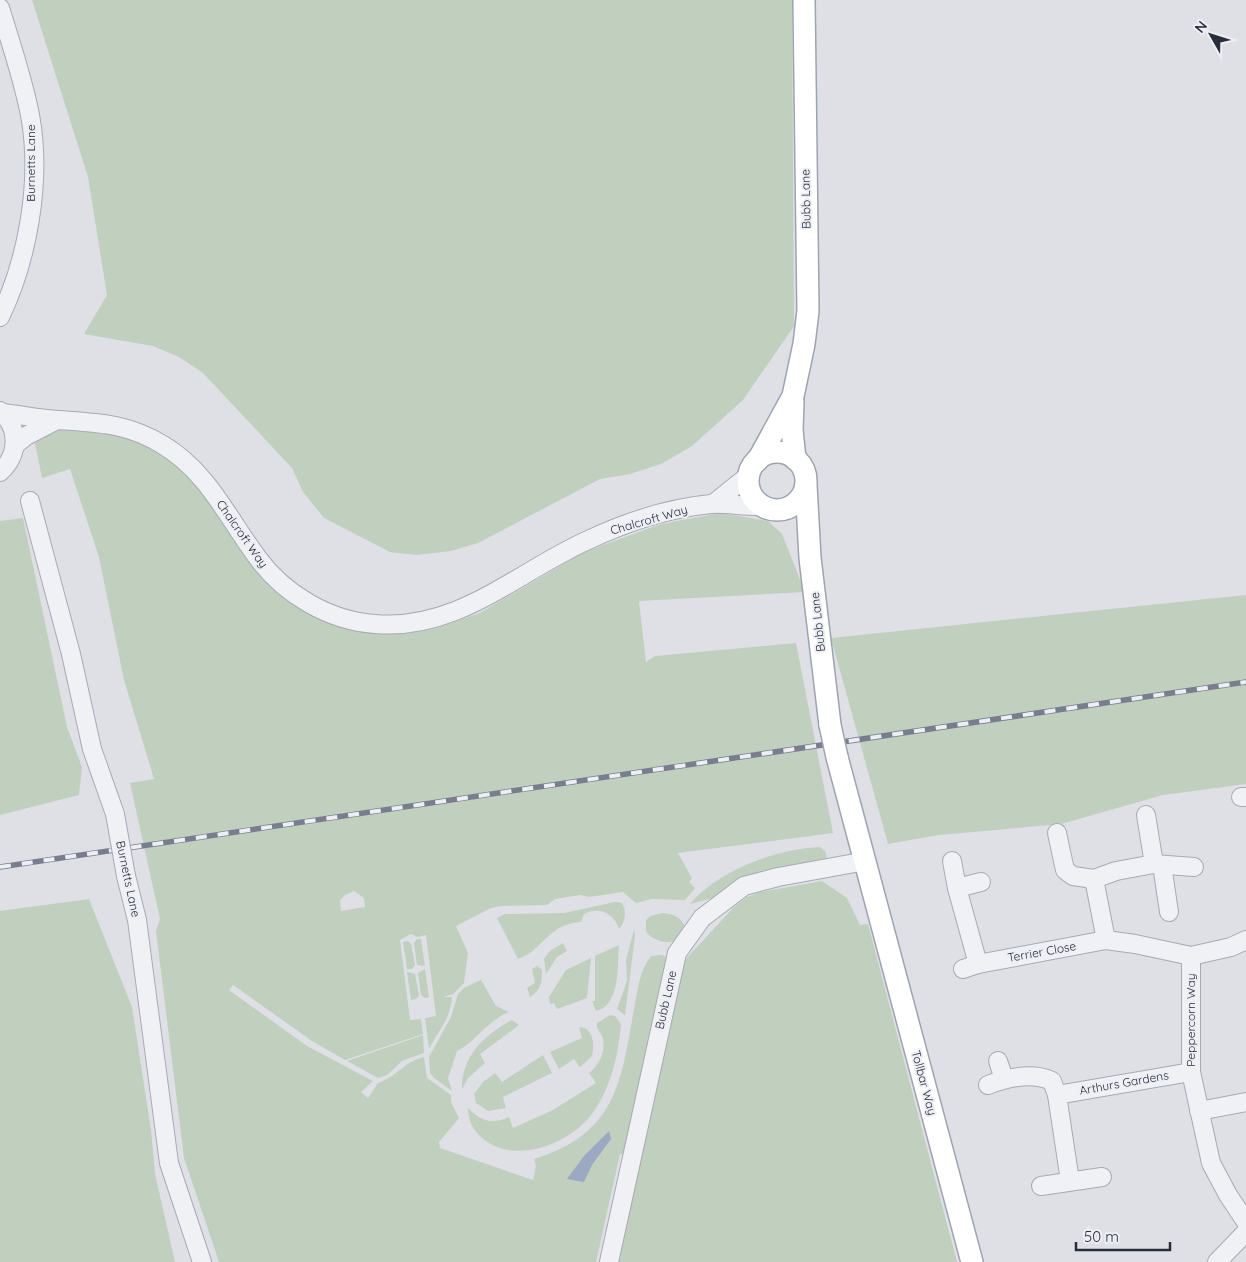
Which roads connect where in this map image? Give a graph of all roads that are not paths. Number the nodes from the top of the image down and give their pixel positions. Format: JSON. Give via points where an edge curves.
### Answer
{"nodes":[{"id":1,"x":804,"y":0,"type":"edge"},
{"id":2,"x":0,"y":8,"type":"edge"},
{"id":3,"x":0,"y":318,"type":"edge"},
{"id":4,"x":793,"y":396,"type":"junction"},
{"id":5,"x":1,"y":412,"type":"edge"},
{"id":6,"x":57,"y":420,"type":"junction"},
{"id":7,"x":15,"y":445,"type":"junction"},
{"id":8,"x":795,"y":458,"type":"junction"},
{"id":9,"x":753,"y":468,"type":"junction"},
{"id":10,"x":0,"y":472,"type":"edge"},
{"id":11,"x":806,"y":485,"type":"junction"},
{"id":12,"x":30,"y":501,"type":"dead end"},
{"id":13,"x":713,"y":504,"type":"junction"},
{"id":14,"x":770,"y":508,"type":"junction"},
{"id":15,"x":810,"y":558,"type":"junction"},
{"id":16,"x":1146,"y":815,"type":"dead end"},
{"id":17,"x":1060,"y":838,"type":"dead end"},
{"id":18,"x":866,"y":861,"type":"junction"},
{"id":19,"x":952,"y":861,"type":"dead end"},
{"id":20,"x":1158,"y":865,"type":"junction"},
{"id":21,"x":1194,"y":867,"type":"dead end"},
{"id":22,"x":1094,"y":879,"type":"junction"},
{"id":23,"x":981,"y":882,"type":"dead end"},
{"id":24,"x":957,"y":888,"type":"junction"},
{"id":25,"x":876,"y":904,"type":"joint"},
{"id":26,"x":1169,"y":912,"type":"dead end"},
{"id":27,"x":1106,"y":940,"type":"junction"},
{"id":28,"x":1246,"y":940,"type":"edge"},
{"id":29,"x":1192,"y":956,"type":"junction"},
{"id":30,"x":998,"y":1061,"type":"dead end"},
{"id":31,"x":1191,"y":1072,"type":"junction"},
{"id":32,"x":1057,"y":1095,"type":"junction"},
{"id":33,"x":1246,"y":1102,"type":"edge"},
{"id":34,"x":1200,"y":1111,"type":"junction"},
{"id":35,"x":1102,"y":1177,"type":"dead end"},
{"id":36,"x":1070,"y":1181,"type":"junction"},
{"id":37,"x":1041,"y":1186,"type":"dead end"},
{"id":38,"x":1246,"y":1222,"type":"edge"},
{"id":39,"x":1246,"y":1232,"type":"edge"},
{"id":40,"x":202,"y":1262,"type":"edge"},
{"id":41,"x":609,"y":1262,"type":"edge"},
{"id":42,"x":972,"y":1262,"type":"edge"},
{"id":43,"x":1217,"y":1262,"type":"edge"}],
"edges":[{"from":1,"to":4,"type":"main road","name":"Bubb Lane","via":[[808,311]]},
{"from":2,"to":3,"type":"street","name":"Burnetts Lane","via":[[25,92],[33,137],[29,225],[20,264]]},
{"from":4,"to":8,"type":"main road","name":"Bubb Lane"},
{"from":4,"to":9,"type":"main road","name":"Bubb Lane"},
{"from":5,"to":6,"type":"street","name":"Chalcroft Way"},
{"from":5,"to":7,"type":"street","via":[[14,431]]},
{"from":6,"to":7,"type":"street"},
{"from":6,"to":13,"type":"street","name":"Chalcroft Way","via":[[108,423],[139,433],[164,446],[204,480],[258,559],[282,584],[328,613],[375,624],[406,624],[450,615],[601,534],[656,515]]},
{"from":7,"to":10,"type":"street","via":[[10,461]]},
{"from":8,"to":9,"type":"main road","via":[[772,453]]},
{"from":8,"to":11,"type":"main road","via":[[805,473]]},
{"from":9,"to":13,"type":"street","name":"Chalcroft Way"},
{"from":9,"to":14,"type":"main road","via":[[748,482],[753,496]]},
{"from":11,"to":14,"type":"main road","via":[[799,500],[785,509]]},
{"from":11,"to":15,"type":"main road","name":"Bubb Lane"},
{"from":12,"to":40,"type":"street","name":"Burnetts Lane","bridge":true,"via":[[69,645],[92,749],[115,814],[137,920],[169,1163]]},
{"from":13,"to":14,"type":"street","name":"Chalcroft Way"},
{"from":14,"to":15,"type":"main road","name":"Bubb Lane","via":[[796,532]]},
{"from":15,"to":18,"type":"main road","name":"Bubb Lane","bridge":true,"via":[[830,725]]},
{"from":16,"to":20,"type":"street"},
{"from":17,"to":22,"type":"street","via":[[1065,870],[1073,876]]},
{"from":18,"to":25,"type":"main road","name":"Bubb Lane"},
{"from":18,"to":41,"type":"street","name":"Bubb Lane","via":[[744,886],[702,918],[677,953]]},
{"from":19,"to":24,"type":"street","name":"Terrier Close"},
{"from":20,"to":21,"type":"street"},
{"from":20,"to":22,"type":"street","via":[[1116,871]]},
{"from":20,"to":26,"type":"street"},
{"from":22,"to":27,"type":"street"},
{"from":23,"to":24,"type":"street"},
{"from":24,"to":27,"type":"street","name":"Terrier Close","via":[[970,967]]},
{"from":25,"to":42,"type":"main road","name":"Tollbar Way"},
{"from":27,"to":29,"type":"street","name":"Terrier Close"},
{"from":28,"to":29,"type":"street"},
{"from":29,"to":31,"type":"street","name":"Peppercorn Way"},
{"from":30,"to":32,"type":"street","via":[[996,1082],[1039,1075],[1052,1081]]},
{"from":31,"to":32,"type":"street","name":"Arthurs Gardens"},
{"from":31,"to":34,"type":"street","name":"Peppercorn Way"},
{"from":32,"to":36,"type":"street"},
{"from":33,"to":34,"type":"street"},
{"from":34,"to":38,"type":"street","name":"Peppercorn Way","via":[[1212,1163]]},
{"from":35,"to":36,"type":"street"},
{"from":36,"to":37,"type":"street"},
{"from":39,"to":43,"type":"street"}]}
